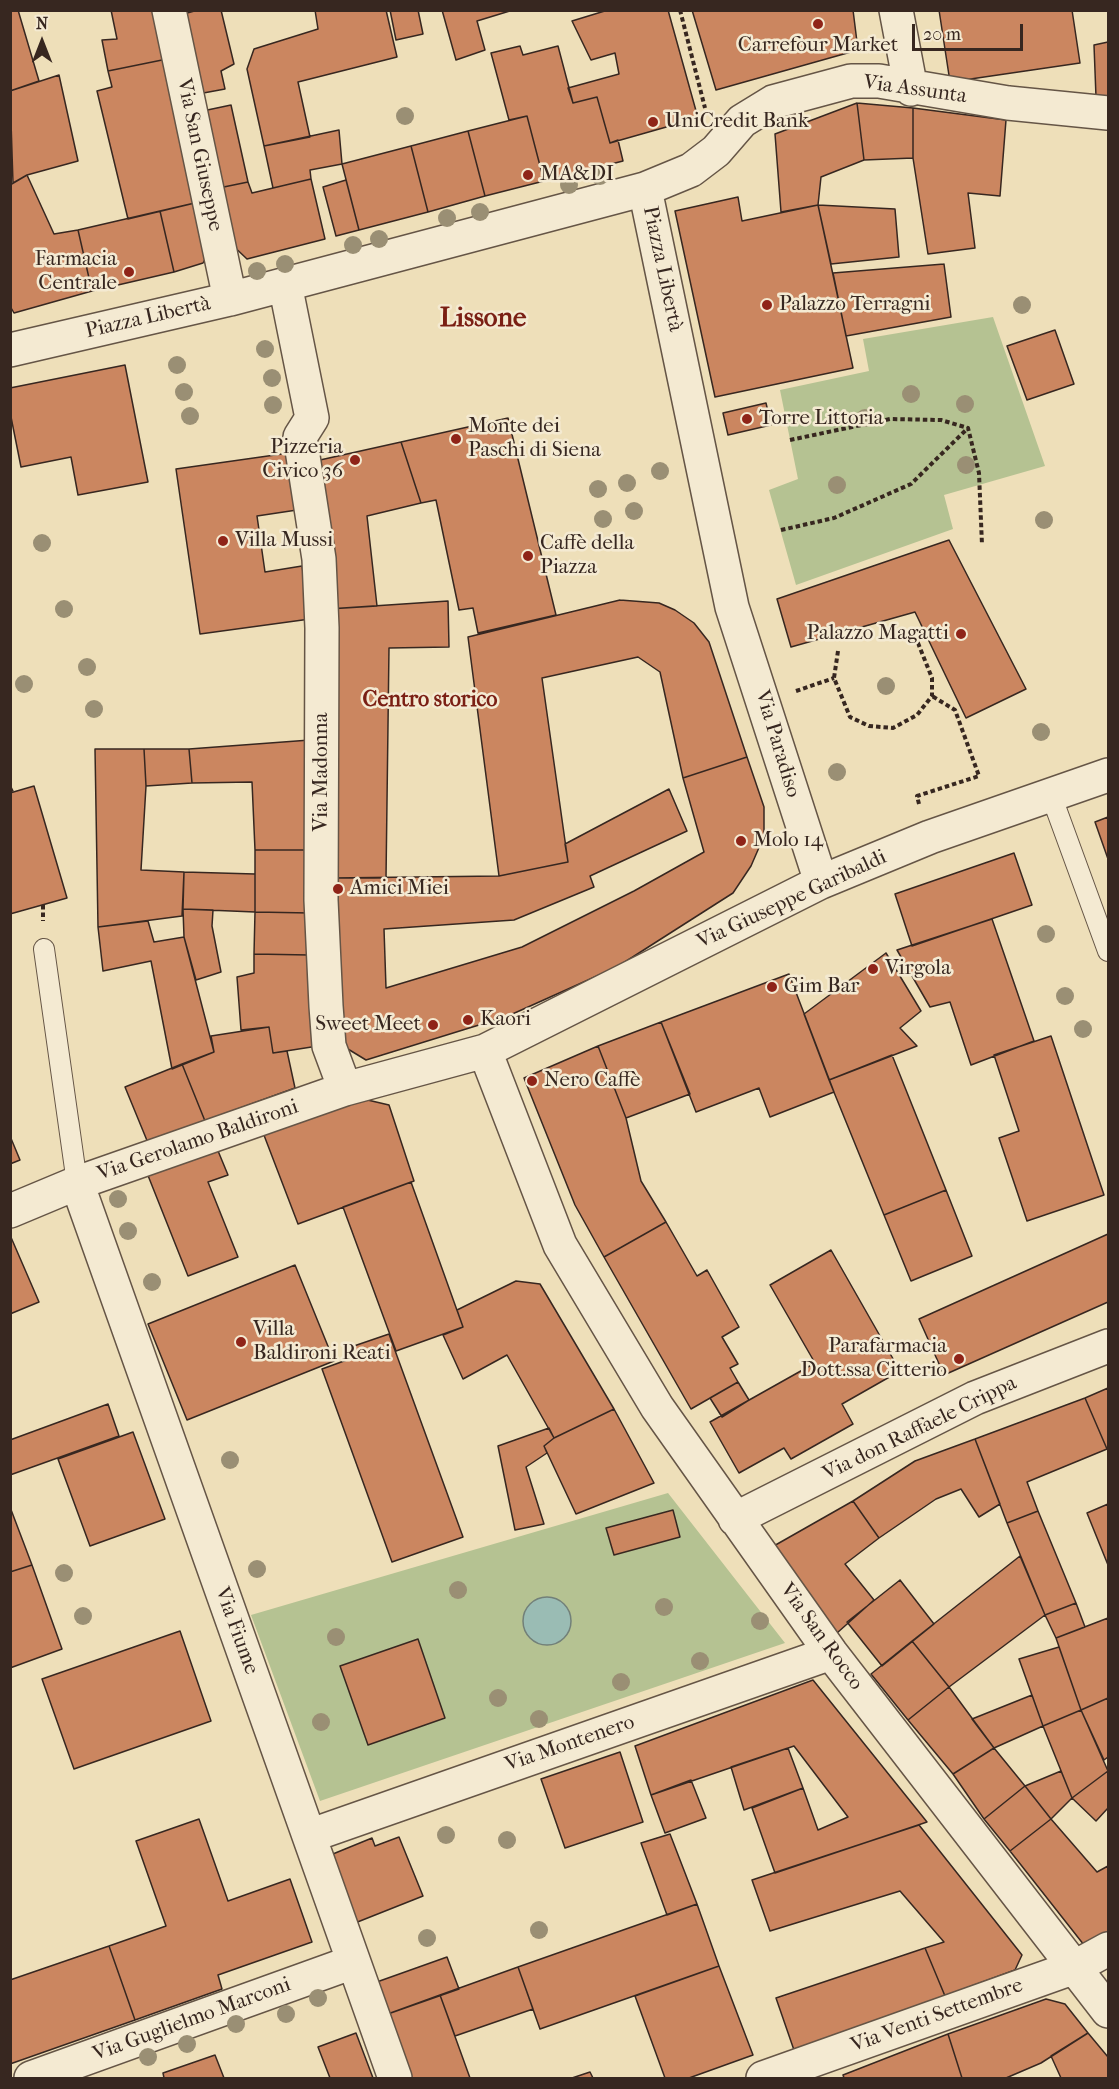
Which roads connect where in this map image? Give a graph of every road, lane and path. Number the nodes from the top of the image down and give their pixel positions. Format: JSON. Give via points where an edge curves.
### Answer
{"nodes":[{"id":1,"x":168,"y":10,"type":"edge"},
{"id":2,"x":680,"y":10,"type":"edge"},
{"id":3,"x":896,"y":10,"type":"edge"},
{"id":4,"x":911,"y":88,"type":"junction"},
{"id":5,"x":1108,"y":113,"type":"edge"},
{"id":6,"x":716,"y":151,"type":"junction"},
{"id":7,"x":645,"y":189,"type":"junction"},
{"id":8,"x":285,"y":284,"type":"junction"},
{"id":9,"x":230,"y":299,"type":"junction"},
{"id":10,"x":10,"y":350,"type":"edge"},
{"id":11,"x":968,"y":428,"type":"junction"},
{"id":12,"x":790,"y":440,"type":"dead end"},
{"id":13,"x":781,"y":530,"type":"dead end"},
{"id":14,"x":982,"y":545,"type":"dead end"},
{"id":15,"x":732,"y":607,"type":"joint"},
{"id":16,"x":902,"y":630,"type":"dead end"},
{"id":17,"x":838,"y":651,"type":"dead end"},
{"id":18,"x":932,"y":696,"type":"junction"},
{"id":19,"x":1108,"y":775,"type":"edge"},
{"id":20,"x":1051,"y":795,"type":"junction"},
{"id":21,"x":930,"y":837,"type":"junction"},
{"id":22,"x":821,"y":882,"type":"junction"},
{"id":23,"x":44,"y":949,"type":"dead end"},
{"id":24,"x":1108,"y":951,"type":"edge"},
{"id":25,"x":485,"y":1051,"type":"junction"},
{"id":26,"x":388,"y":1077,"type":"joint"},
{"id":27,"x":345,"y":1089,"type":"junction"},
{"id":28,"x":77,"y":1183,"type":"junction"},
{"id":29,"x":10,"y":1211,"type":"edge"},
{"id":30,"x":1108,"y":1346,"type":"edge"},
{"id":31,"x":735,"y":1519,"type":"junction"},
{"id":32,"x":831,"y":1653,"type":"junction"},
{"id":33,"x":309,"y":1836,"type":"junction"},
{"id":34,"x":1108,"y":1949,"type":"edge"},
{"id":35,"x":352,"y":1962,"type":"junction"},
{"id":36,"x":1075,"y":1967,"type":"junction"},
{"id":37,"x":1108,"y":2011,"type":"edge"},
{"id":38,"x":31,"y":2079,"type":"edge"},
{"id":39,"x":395,"y":2079,"type":"edge"},
{"id":40,"x":763,"y":2079,"type":"edge"}],
"edges":[{"from":1,"to":9,"type":"street","name":"Via San Giuseppe"},
{"from":2,"to":6,"type":"path"},
{"from":3,"to":4,"type":"street"},
{"from":4,"to":5,"type":"street","name":"Via Assunta"},
{"from":4,"to":6,"type":"street","name":"Via Assunta","via":[[879,81],[851,81],[773,102],[742,121]]},
{"from":6,"to":7,"type":"street","name":"Via Assunta","via":[[691,170]]},
{"from":7,"to":8,"type":"street","name":"Piazza Libertà"},
{"from":7,"to":15,"type":"street","name":"Piazza Libertà"},
{"from":8,"to":9,"type":"street","name":"Piazza Libertà"},
{"from":8,"to":27,"type":"street","name":"Via Madonna","via":[[312,418],[300,437],[319,559],[322,617],[321,900],[326,1006],[329,1046]]},
{"from":9,"to":10,"type":"street","name":"Piazza Libertà"},
{"from":11,"to":12,"type":"path","via":[[941,420],[890,419]]},
{"from":11,"to":13,"type":"path","via":[[911,484],[834,518]]},
{"from":11,"to":14,"type":"path","via":[[979,472]]},
{"from":15,"to":22,"type":"street","name":"Via Paradiso"},
{"from":16,"to":18,"type":"path","via":[[918,643],[932,678]]},
{"from":17,"to":18,"type":"path","via":[[834,678],[850,717],[869,726],[893,728],[917,715]]},
{"from":18,"to":21,"type":"path","via":[[955,710],[979,776],[917,796]]},
{"from":19,"to":20,"type":"street","name":"Via Giuseppe Garibaldi"},
{"from":20,"to":21,"type":"street","name":"Via Giuseppe Garibaldi"},
{"from":20,"to":24,"type":"lane"},
{"from":21,"to":22,"type":"street","name":"Via Giuseppe Garibaldi"},
{"from":22,"to":25,"type":"street","name":"Via Giuseppe Garibaldi"},
{"from":23,"to":28,"type":"lane"},
{"from":25,"to":26,"type":"street","name":"Via Giuseppe Garibaldi"},
{"from":25,"to":31,"type":"street","name":"Via San Rocco","via":[[560,1245],[657,1407]]},
{"from":26,"to":27,"type":"street","name":"Via Gerolamo Baldironi"},
{"from":27,"to":28,"type":"street","name":"Via Gerolamo Baldironi"},
{"from":28,"to":29,"type":"street","name":"Via Gerolamo Baldironi"},
{"from":28,"to":33,"type":"street","name":"Via Fiume"},
{"from":30,"to":31,"type":"street","name":"Via don Raffaele Crippa","via":[[975,1398]]},
{"from":31,"to":32,"type":"street","name":"Via San Rocco"},
{"from":32,"to":33,"type":"street","name":"Via Montenero"},
{"from":32,"to":36,"type":"street","name":"Via San Rocco"},
{"from":33,"to":35,"type":"street","name":"Via Fiume"},
{"from":34,"to":36,"type":"street","name":"Via Venti Settembre"},
{"from":35,"to":38,"type":"street","name":"Via Guglielmo Marconi"},
{"from":35,"to":39,"type":"street","name":"Via Fiume"},
{"from":36,"to":37,"type":"street","name":"Via San Rocco"},
{"from":36,"to":40,"type":"street","name":"Via Venti Settembre"}]}
